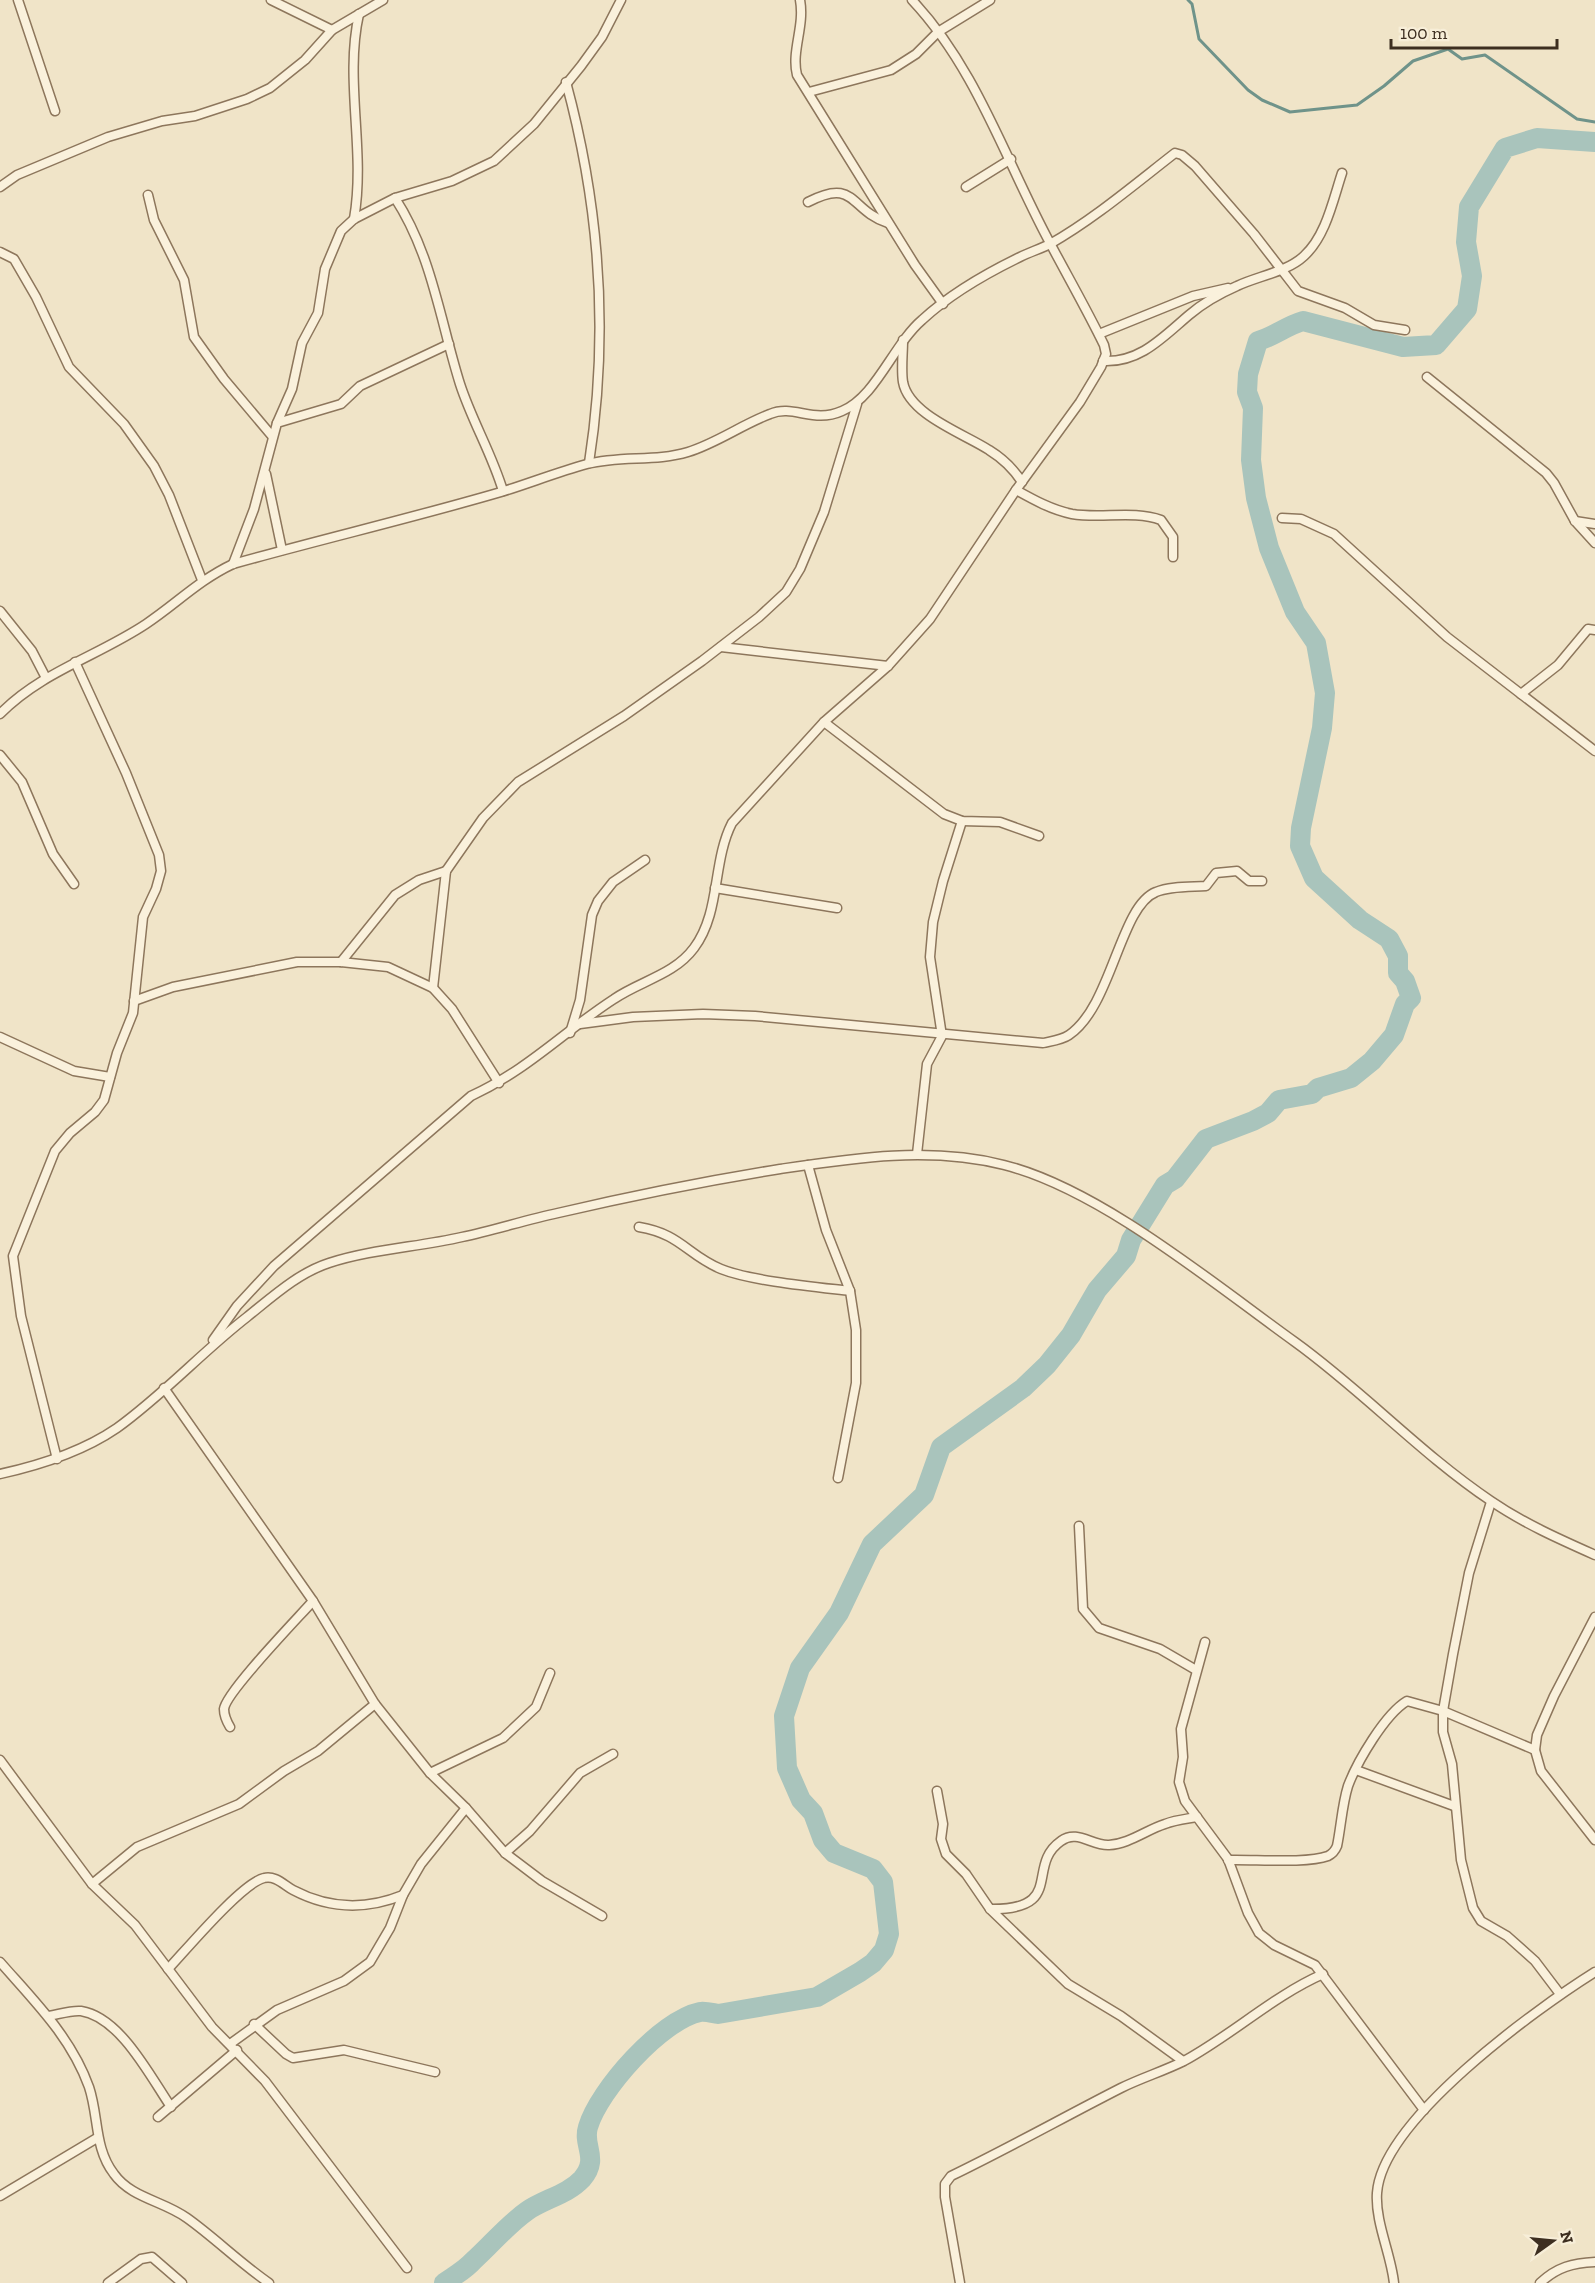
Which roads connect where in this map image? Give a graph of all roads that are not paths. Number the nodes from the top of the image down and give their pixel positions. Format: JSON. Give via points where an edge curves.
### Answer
{"nodes":[{"id":1,"x":18,"y":0,"type":"edge"},
{"id":2,"x":271,"y":0,"type":"edge"},
{"id":3,"x":294,"y":0,"type":"edge"},
{"id":4,"x":383,"y":0,"type":"edge"},
{"id":5,"x":621,"y":0,"type":"edge"},
{"id":6,"x":912,"y":0,"type":"edge"},
{"id":7,"x":990,"y":0,"type":"edge"},
{"id":8,"x":802,"y":2,"type":"edge"},
{"id":9,"x":292,"y":12,"type":"junction"},
{"id":10,"x":359,"y":14,"type":"junction"},
{"id":11,"x":332,"y":30,"type":"junction"},
{"id":12,"x":938,"y":32,"type":"junction"},
{"id":13,"x":566,"y":82,"type":"junction"},
{"id":14,"x":809,"y":92,"type":"junction"},
{"id":15,"x":55,"y":111,"type":"dead end"},
{"id":16,"x":1011,"y":159,"type":"junction"},
{"id":17,"x":1342,"y":173,"type":"dead end"},
{"id":18,"x":0,"y":187,"type":"edge"},
{"id":19,"x":966,"y":187,"type":"dead end"},
{"id":20,"x":148,"y":195,"type":"dead end"},
{"id":21,"x":395,"y":198,"type":"junction"},
{"id":22,"x":808,"y":202,"type":"dead end"},
{"id":23,"x":354,"y":219,"type":"junction"},
{"id":24,"x":888,"y":223,"type":"junction"},
{"id":25,"x":1050,"y":244,"type":"junction"},
{"id":26,"x":0,"y":252,"type":"edge"},
{"id":27,"x":1281,"y":269,"type":"junction"},
{"id":28,"x":1236,"y":286,"type":"junction"},
{"id":29,"x":943,"y":304,"type":"junction"},
{"id":30,"x":1405,"y":330,"type":"dead end"},
{"id":31,"x":1099,"y":334,"type":"junction"},
{"id":32,"x":903,"y":340,"type":"junction"},
{"id":33,"x":449,"y":344,"type":"junction"},
{"id":34,"x":1103,"y":361,"type":"junction"},
{"id":35,"x":1427,"y":377,"type":"dead end"},
{"id":36,"x":857,"y":404,"type":"junction"},
{"id":37,"x":277,"y":423,"type":"junction"},
{"id":38,"x":272,"y":436,"type":"junction"},
{"id":39,"x":589,"y":463,"type":"junction"},
{"id":40,"x":265,"y":471,"type":"junction"},
{"id":41,"x":1022,"y":482,"type":"junction"},
{"id":42,"x":1016,"y":490,"type":"junction"},
{"id":43,"x":503,"y":491,"type":"junction"},
{"id":44,"x":1282,"y":518,"type":"dead end"},
{"id":45,"x":1575,"y":521,"type":"junction"},
{"id":46,"x":1595,"y":524,"type":"edge"},
{"id":47,"x":1595,"y":543,"type":"edge"},
{"id":48,"x":282,"y":550,"type":"junction"},
{"id":49,"x":1173,"y":557,"type":"dead end"},
{"id":50,"x":233,"y":564,"type":"junction"},
{"id":51,"x":202,"y":580,"type":"junction"},
{"id":52,"x":0,"y":611,"type":"edge"},
{"id":53,"x":1595,"y":630,"type":"edge"},
{"id":54,"x":721,"y":647,"type":"junction"},
{"id":55,"x":75,"y":662,"type":"junction"},
{"id":56,"x":888,"y":666,"type":"junction"},
{"id":57,"x":46,"y":678,"type":"junction"},
{"id":58,"x":1521,"y":694,"type":"junction"},
{"id":59,"x":0,"y":714,"type":"edge"},
{"id":60,"x":824,"y":722,"type":"junction"},
{"id":61,"x":1595,"y":751,"type":"edge"},
{"id":62,"x":0,"y":755,"type":"edge"},
{"id":63,"x":962,"y":821,"type":"junction"},
{"id":64,"x":1040,"y":836,"type":"dead end"},
{"id":65,"x":645,"y":860,"type":"dead end"},
{"id":66,"x":446,"y":871,"type":"junction"},
{"id":67,"x":1262,"y":881,"type":"dead end"},
{"id":68,"x":74,"y":884,"type":"dead end"},
{"id":69,"x":715,"y":888,"type":"junction"},
{"id":70,"x":837,"y":908,"type":"dead end"},
{"id":71,"x":341,"y":962,"type":"junction"},
{"id":72,"x":433,"y":988,"type":"junction"},
{"id":73,"x":134,"y":1001,"type":"junction"},
{"id":74,"x":580,"y":1024,"type":"junction"},
{"id":75,"x":569,"y":1033,"type":"junction"},
{"id":76,"x":942,"y":1036,"type":"junction"},
{"id":77,"x":0,"y":1037,"type":"edge"},
{"id":78,"x":110,"y":1077,"type":"junction"},
{"id":79,"x":499,"y":1083,"type":"junction"},
{"id":80,"x":917,"y":1154,"type":"junction"},
{"id":81,"x":808,"y":1165,"type":"junction"},
{"id":82,"x":639,"y":1227,"type":"dead end"},
{"id":83,"x":850,"y":1291,"type":"junction"},
{"id":84,"x":208,"y":1347,"type":"junction"},
{"id":85,"x":164,"y":1388,"type":"junction"},
{"id":86,"x":57,"y":1459,"type":"junction"},
{"id":87,"x":0,"y":1474,"type":"edge"},
{"id":88,"x":838,"y":1478,"type":"dead end"},
{"id":89,"x":1491,"y":1502,"type":"junction"},
{"id":90,"x":1079,"y":1526,"type":"dead end"},
{"id":91,"x":1595,"y":1555,"type":"edge"},
{"id":92,"x":313,"y":1600,"type":"junction"},
{"id":93,"x":1595,"y":1617,"type":"edge"},
{"id":94,"x":1205,"y":1642,"type":"dead end"},
{"id":95,"x":1196,"y":1670,"type":"junction"},
{"id":96,"x":550,"y":1673,"type":"dead end"},
{"id":97,"x":375,"y":1704,"type":"junction"},
{"id":98,"x":1443,"y":1710,"type":"junction"},
{"id":99,"x":230,"y":1727,"type":"dead end"},
{"id":100,"x":1535,"y":1750,"type":"junction"},
{"id":101,"x":614,"y":1754,"type":"dead end"},
{"id":102,"x":0,"y":1760,"type":"edge"},
{"id":103,"x":1356,"y":1770,"type":"junction"},
{"id":104,"x":430,"y":1773,"type":"junction"},
{"id":105,"x":937,"y":1791,"type":"dead end"},
{"id":106,"x":1454,"y":1806,"type":"junction"},
{"id":107,"x":466,"y":1808,"type":"junction"},
{"id":108,"x":1197,"y":1817,"type":"junction"},
{"id":109,"x":1595,"y":1840,"type":"edge"},
{"id":110,"x":505,"y":1853,"type":"junction"},
{"id":111,"x":1228,"y":1860,"type":"junction"},
{"id":112,"x":92,"y":1884,"type":"junction"},
{"id":113,"x":403,"y":1895,"type":"junction"},
{"id":114,"x":990,"y":1909,"type":"junction"},
{"id":115,"x":602,"y":1916,"type":"dead end"},
{"id":116,"x":0,"y":1962,"type":"edge"},
{"id":117,"x":168,"y":1969,"type":"junction"},
{"id":118,"x":1595,"y":1972,"type":"edge"},
{"id":119,"x":1323,"y":1974,"type":"junction"},
{"id":120,"x":1560,"y":1994,"type":"junction"},
{"id":121,"x":50,"y":2016,"type":"junction"},
{"id":122,"x":254,"y":2024,"type":"junction"},
{"id":123,"x":234,"y":2047,"type":"junction"},
{"id":124,"x":1183,"y":2061,"type":"junction"},
{"id":125,"x":435,"y":2072,"type":"dead end"},
{"id":126,"x":171,"y":2107,"type":"junction"},
{"id":127,"x":1424,"y":2110,"type":"junction"},
{"id":128,"x":158,"y":2117,"type":"dead end"},
{"id":129,"x":98,"y":2139,"type":"junction"},
{"id":130,"x":0,"y":2196,"type":"edge"},
{"id":131,"x":1595,"y":2262,"type":"edge"},
{"id":132,"x":407,"y":2268,"type":"dead end"},
{"id":133,"x":108,"y":2283,"type":"edge"},
{"id":134,"x":182,"y":2283,"type":"edge"},
{"id":135,"x":269,"y":2283,"type":"edge"},
{"id":136,"x":960,"y":2283,"type":"edge"},
{"id":137,"x":1394,"y":2283,"type":"edge"},
{"id":138,"x":1540,"y":2283,"type":"edge"}],
"edges":[{"from":1,"to":15,"type":"street"},
{"from":2,"to":9,"type":"street"},
{"from":3,"to":9,"type":"street"},
{"from":4,"to":10,"type":"street"},
{"from":5,"to":13,"type":"street","via":[[595,48]]},
{"from":6,"to":12,"type":"street"},
{"from":7,"to":12,"type":"street"},
{"from":8,"to":14,"type":"street","via":[[795,66]]},
{"from":9,"to":11,"type":"street"},
{"from":10,"to":11,"type":"street"},
{"from":10,"to":23,"type":"street","via":[[353,77],[357,172]]},
{"from":11,"to":18,"type":"street","via":[[305,60],[247,99],[195,117],[162,121],[108,137],[17,175]]},
{"from":12,"to":14,"type":"street","via":[[916,54],[891,70]]},
{"from":12,"to":16,"type":"street"},
{"from":13,"to":21,"type":"street","via":[[534,123],[494,161],[452,181]]},
{"from":13,"to":39,"type":"street","via":[[582,140],[597,257],[599,364]]},
{"from":14,"to":24,"type":"street"},
{"from":16,"to":19,"type":"street"},
{"from":16,"to":25,"type":"street"},
{"from":17,"to":27,"type":"street","via":[[1325,223],[1311,249]]},
{"from":20,"to":38,"type":"street","via":[[154,220],[184,280],[194,337]]},
{"from":21,"to":23,"type":"street"},
{"from":21,"to":33,"type":"street","via":[[429,267]]},
{"from":22,"to":24,"type":"street","via":[[838,192],[857,202],[874,218]]},
{"from":23,"to":37,"type":"street","via":[[333,246],[318,313],[302,343],[292,389]]},
{"from":24,"to":29,"type":"street"},
{"from":25,"to":27,"type":"street","via":[[1177,153],[1195,166]]},
{"from":25,"to":29,"type":"street","via":[[1018,258]]},
{"from":25,"to":31,"type":"street"},
{"from":26,"to":51,"type":"street","via":[[15,259],[69,367],[124,423],[154,466]]},
{"from":27,"to":28,"type":"street"},
{"from":27,"to":30,"type":"street","via":[[1291,284],[1307,296],[1345,308],[1374,325]]},
{"from":28,"to":31,"type":"street","via":[[1193,296]]},
{"from":28,"to":34,"type":"street","via":[[1201,306],[1139,354],[1122,361]]},
{"from":29,"to":32,"type":"street"},
{"from":31,"to":34,"type":"street","via":[[1105,350]]},
{"from":32,"to":36,"type":"street"},
{"from":32,"to":41,"type":"street","via":[[903,383],[914,401],[951,431],[994,454]]},
{"from":33,"to":37,"type":"street","via":[[360,386],[341,404]]},
{"from":33,"to":43,"type":"street","via":[[460,385]]},
{"from":34,"to":41,"type":"street","via":[[1080,402]]},
{"from":35,"to":45,"type":"street","via":[[1546,473]]},
{"from":36,"to":39,"type":"street","via":[[815,417],[783,410],[771,413],[710,445],[673,456]]},
{"from":36,"to":54,"type":"street","via":[[824,512],[796,578],[759,617]]},
{"from":37,"to":38,"type":"street"},
{"from":38,"to":40,"type":"street"},
{"from":39,"to":43,"type":"street"},
{"from":40,"to":48,"type":"street"},
{"from":40,"to":50,"type":"street"},
{"from":41,"to":42,"type":"street"},
{"from":42,"to":49,"type":"street","via":[[1049,507],[1074,514],[1138,515],[1161,520],[1173,537]]},
{"from":42,"to":56,"type":"street","via":[[930,619]]},
{"from":43,"to":48,"type":"street"},
{"from":44,"to":58,"type":"street","via":[[1301,519],[1334,534],[1447,637]]},
{"from":45,"to":46,"type":"street"},
{"from":45,"to":47,"type":"street"},
{"from":48,"to":50,"type":"street"},
{"from":50,"to":51,"type":"street"},
{"from":51,"to":55,"type":"street","via":[[145,625]]},
{"from":52,"to":57,"type":"street","via":[[32,651]]},
{"from":53,"to":58,"type":"street","via":[[1588,629],[1558,665]]},
{"from":54,"to":56,"type":"street"},
{"from":54,"to":66,"type":"street","via":[[624,716],[518,782],[483,818]]},
{"from":55,"to":57,"type":"street"},
{"from":55,"to":73,"type":"street","via":[[119,757],[160,861],[156,890],[143,917]]},
{"from":56,"to":60,"type":"street"},
{"from":57,"to":59,"type":"street"},
{"from":58,"to":61,"type":"street"},
{"from":60,"to":63,"type":"street","via":[[925,801]]},
{"from":60,"to":69,"type":"street","via":[[732,823],[723,840]]},
{"from":62,"to":68,"type":"street","via":[[22,782],[53,854]]},
{"from":63,"to":64,"type":"street","via":[[999,822]]},
{"from":63,"to":76,"type":"street","via":[[939,896],[931,945]]},
{"from":65,"to":75,"type":"street","via":[[613,882],[595,908],[580,999]]},
{"from":66,"to":71,"type":"street","via":[[419,880],[395,895]]},
{"from":66,"to":72,"type":"street"},
{"from":67,"to":76,"type":"street","via":[[1249,881],[1237,871],[1216,873],[1206,886],[1155,892],[1144,900],[1131,918],[1100,996],[1068,1036],[1043,1043]]},
{"from":69,"to":70,"type":"street"},
{"from":69,"to":74,"type":"street","via":[[707,924],[693,949],[665,974],[615,998]]},
{"from":71,"to":72,"type":"street","via":[[388,967]]},
{"from":71,"to":73,"type":"street","via":[[287,964],[173,987]]},
{"from":72,"to":79,"type":"street","via":[[452,1009]]},
{"from":73,"to":78,"type":"street","via":[[129,1029]]},
{"from":74,"to":75,"type":"street"},
{"from":74,"to":76,"type":"street","via":[[703,1014]]},
{"from":75,"to":79,"type":"street"},
{"from":76,"to":80,"type":"street","via":[[927,1064]]},
{"from":77,"to":78,"type":"street","via":[[74,1071]]},
{"from":78,"to":86,"type":"street","via":[[99,1107],[69,1133],[50,1160],[13,1257],[21,1316]]},
{"from":79,"to":84,"type":"street","via":[[471,1096],[274,1266],[237,1306]]},
{"from":80,"to":81,"type":"street"},
{"from":80,"to":89,"type":"street","via":[[1003,1164],[1073,1193],[1110,1214],[1178,1257],[1311,1354]]},
{"from":81,"to":83,"type":"street","via":[[826,1230]]},
{"from":81,"to":84,"type":"street","via":[[659,1191],[460,1238],[328,1263],[295,1280]]},
{"from":82,"to":83,"type":"street","via":[[671,1236],[721,1269]]},
{"from":83,"to":88,"type":"street","via":[[856,1330],[856,1383]]},
{"from":84,"to":85,"type":"street"},
{"from":85,"to":86,"type":"street","via":[[112,1432]]},
{"from":85,"to":92,"type":"street"},
{"from":86,"to":87,"type":"street"},
{"from":89,"to":91,"type":"street"},
{"from":89,"to":98,"type":"street","via":[[1469,1573]]},
{"from":90,"to":95,"type":"street","via":[[1083,1609],[1099,1628],[1160,1650]]},
{"from":92,"to":97,"type":"street"},
{"from":92,"to":99,"type":"street","via":[[226,1704]]},
{"from":93,"to":100,"type":"street","via":[[1554,1696]]},
{"from":94,"to":95,"type":"street"},
{"from":95,"to":108,"type":"street","via":[[1181,1729],[1183,1757],[1179,1782],[1185,1801]]},
{"from":96,"to":104,"type":"street","via":[[536,1707],[503,1738]]},
{"from":97,"to":104,"type":"street"},
{"from":97,"to":112,"type":"street","via":[[323,1747],[239,1804],[137,1847]]},
{"from":98,"to":100,"type":"street"},
{"from":98,"to":103,"type":"street","via":[[1416,1702],[1401,1705],[1366,1750]]},
{"from":98,"to":106,"type":"street"},
{"from":100,"to":109,"type":"street","via":[[1541,1771]]},
{"from":101,"to":110,"type":"street","via":[[580,1773],[531,1831]]},
{"from":102,"to":112,"type":"street"},
{"from":103,"to":106,"type":"street"},
{"from":103,"to":111,"type":"street","via":[[1348,1786],[1337,1846],[1330,1855]]},
{"from":104,"to":107,"type":"street"},
{"from":105,"to":114,"type":"street","via":[[946,1854],[966,1874]]},
{"from":106,"to":120,"type":"street","via":[[1461,1860],[1473,1908],[1481,1921],[1507,1936],[1535,1961]]},
{"from":107,"to":110,"type":"street"},
{"from":107,"to":113,"type":"street","via":[[421,1864]]},
{"from":108,"to":111,"type":"street"},
{"from":108,"to":114,"type":"street","via":[[1166,1823],[1112,1845],[1100,1845],[1079,1836],[1062,1840],[1052,1849],[1042,1885],[1030,1902],[1010,1909]]},
{"from":110,"to":115,"type":"street","via":[[542,1881]]},
{"from":111,"to":119,"type":"street","via":[[1259,1933],[1274,1945],[1316,1965]]},
{"from":112,"to":117,"type":"street","via":[[135,1925]]},
{"from":113,"to":117,"type":"street","via":[[365,1906],[341,1906],[315,1899],[273,1878],[262,1878],[237,1898]]},
{"from":113,"to":122,"type":"street","via":[[370,1962],[344,1981],[294,2001]]},
{"from":114,"to":124,"type":"street","via":[[1068,1984]]},
{"from":116,"to":121,"type":"street"},
{"from":117,"to":123,"type":"street","via":[[212,2027]]},
{"from":118,"to":120,"type":"street"},
{"from":119,"to":124,"type":"street"},
{"from":119,"to":127,"type":"street"},
{"from":120,"to":127,"type":"street"},
{"from":121,"to":126,"type":"street","via":[[82,2011],[105,2020]]},
{"from":121,"to":129,"type":"street","via":[[74,2052],[90,2090]]},
{"from":122,"to":123,"type":"street"},
{"from":122,"to":125,"type":"street","via":[[293,2058],[344,2050]]},
{"from":123,"to":126,"type":"street"},
{"from":123,"to":132,"type":"street"},
{"from":124,"to":136,"type":"street","via":[[1121,2088],[951,2176],[945,2184],[945,2197]]},
{"from":126,"to":128,"type":"street"},
{"from":127,"to":137,"type":"street","via":[[1392,2151],[1377,2195]]},
{"from":129,"to":130,"type":"street"},
{"from":129,"to":135,"type":"street","via":[[112,2172],[128,2188],[186,2217]]},
{"from":131,"to":138,"type":"street","via":[[1557,2269]]},
{"from":133,"to":134,"type":"street","via":[[147,2257],[157,2260]]}]}
